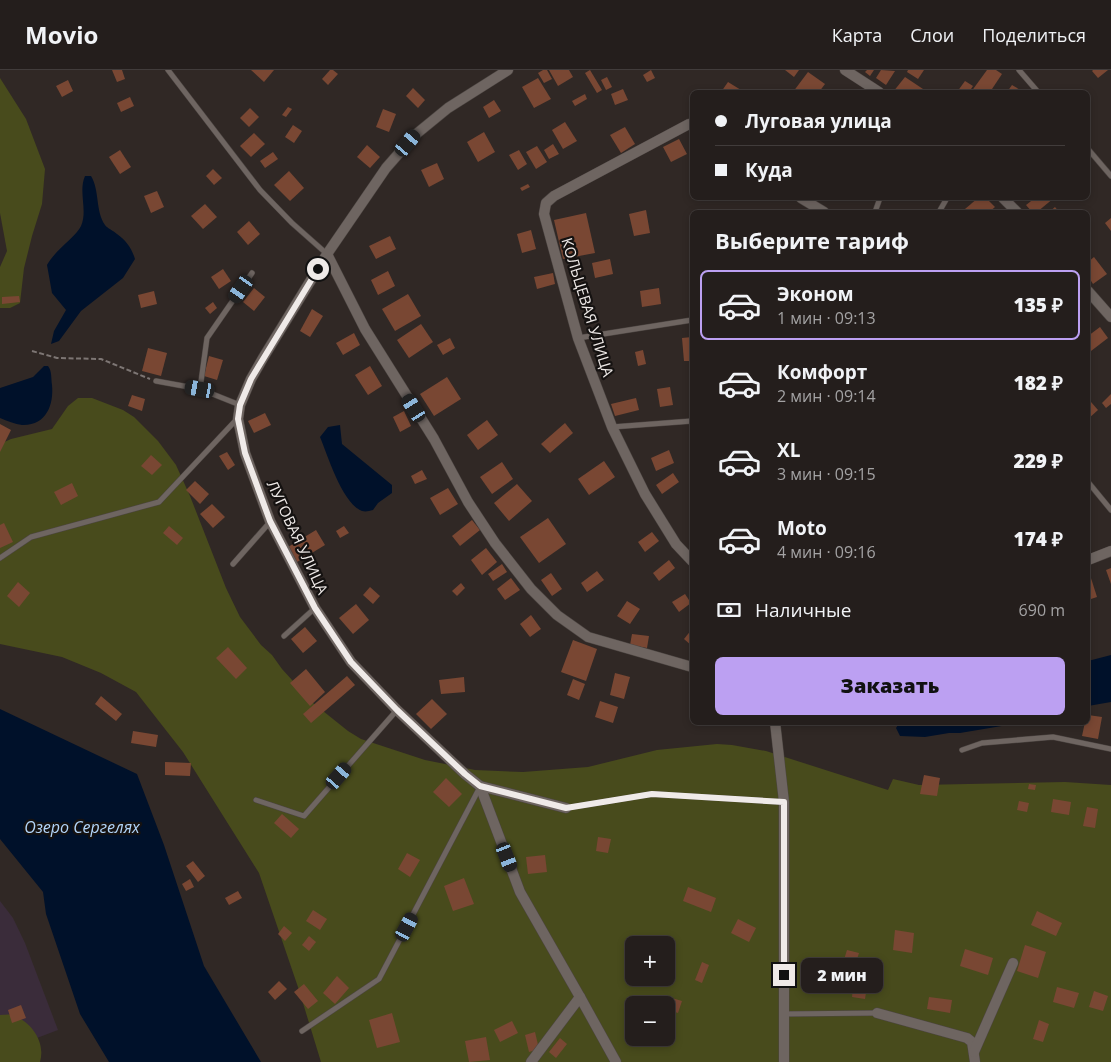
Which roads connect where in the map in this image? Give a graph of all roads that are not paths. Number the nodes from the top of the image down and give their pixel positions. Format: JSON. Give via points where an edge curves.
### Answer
{"nodes":[{"id":1,"x":178,"y":70,"type":"edge"},
{"id":2,"x":508,"y":70,"type":"edge"},
{"id":3,"x":845,"y":70,"type":"edge"},
{"id":4,"x":1019,"y":70,"type":"edge"},
{"id":5,"x":170,"y":72,"type":"edge"},
{"id":6,"x":876,"y":90,"type":"edge"},
{"id":7,"x":1036,"y":90,"type":"edge"},
{"id":8,"x":690,"y":124,"type":"edge"},
{"id":9,"x":1090,"y":150,"type":"edge"},
{"id":10,"x":1111,"y":176,"type":"edge"},
{"id":11,"x":804,"y":200,"type":"edge"},
{"id":12,"x":1005,"y":200,"type":"edge"},
{"id":13,"x":821,"y":210,"type":"edge"},
{"id":14,"x":1015,"y":210,"type":"edge"},
{"id":15,"x":327,"y":254,"type":"junction"},
{"id":16,"x":252,"y":273,"type":"dead end"},
{"id":17,"x":1090,"y":293,"type":"edge"},
{"id":18,"x":1111,"y":317,"type":"edge"},
{"id":19,"x":690,"y":320,"type":"edge"},
{"id":20,"x":578,"y":338,"type":"junction"},
{"id":21,"x":156,"y":381,"type":"road end"},
{"id":22,"x":200,"y":389,"type":"junction"},
{"id":23,"x":240,"y":405,"type":"junction"},
{"id":24,"x":238,"y":419,"type":"junction"},
{"id":25,"x":690,"y":421,"type":"edge"},
{"id":26,"x":612,"y":428,"type":"junction"},
{"id":27,"x":1090,"y":484,"type":"edge"},
{"id":28,"x":1111,"y":510,"type":"edge"},
{"id":29,"x":270,"y":521,"type":"junction"},
{"id":30,"x":1111,"y":551,"type":"edge"},
{"id":31,"x":0,"y":558,"type":"edge"},
{"id":32,"x":690,"y":559,"type":"edge"},
{"id":33,"x":1090,"y":559,"type":"edge"},
{"id":34,"x":233,"y":564,"type":"dead end"},
{"id":35,"x":315,"y":608,"type":"junction"},
{"id":36,"x":284,"y":636,"type":"dead end"},
{"id":37,"x":690,"y":666,"type":"edge"},
{"id":38,"x":397,"y":710,"type":"junction"},
{"id":39,"x":775,"y":725,"type":"edge"},
{"id":40,"x":1111,"y":749,"type":"edge"},
{"id":41,"x":962,"y":750,"type":"dead end"},
{"id":42,"x":480,"y":786,"type":"junction"},
{"id":43,"x":256,"y":800,"type":"dead end"},
{"id":44,"x":784,"y":802,"type":"junction"},
{"id":45,"x":566,"y":808,"type":"joint"},
{"id":46,"x":1013,"y":963,"type":"dead end"},
{"id":47,"x":580,"y":996,"type":"junction"},
{"id":48,"x":877,"y":1013,"type":"joint"},
{"id":49,"x":784,"y":1014,"type":"junction"},
{"id":50,"x":302,"y":1031,"type":"dead end"},
{"id":51,"x":975,"y":1057,"type":"edge"},
{"id":52,"x":531,"y":1062,"type":"edge"},
{"id":53,"x":616,"y":1062,"type":"edge"},
{"id":54,"x":784,"y":1062,"type":"edge"}],
"edges":[{"from":1,"to":5,"type":"lane"},
{"from":2,"to":15,"type":"street","name":"ЛУГОВАЯ УЛИЦА","via":[[448,108],[415,135],[386,168]]},
{"from":3,"to":6,"type":"street"},
{"from":4,"to":7,"type":"lane"},
{"from":5,"to":15,"type":"lane","via":[[260,190]]},
{"from":8,"to":20,"type":"street","name":"КОЛЬЦЕВАЯ УЛИЦА","via":[[546,203],[544,214]]},
{"from":9,"to":10,"type":"lane"},
{"from":11,"to":13,"type":"street"},
{"from":12,"to":14,"type":"street"},
{"from":15,"to":23,"type":"street","name":"ЛУГОВАЯ УЛИЦА","via":[[263,358]]},
{"from":15,"to":37,"type":"street","via":[[365,329],[434,439],[468,502],[531,589],[557,615],[588,637]]},
{"from":16,"to":22,"type":"lane","via":[[206,338]]},
{"from":17,"to":18,"type":"street"},
{"from":19,"to":20,"type":"lane"},
{"from":20,"to":26,"type":"street","name":"КОЛЬЦЕВАЯ УЛИЦА"},
{"from":21,"to":22,"type":"lane"},
{"from":22,"to":23,"type":"lane"},
{"from":23,"to":24,"type":"street","name":"ЛУГОВАЯ УЛИЦА"},
{"from":24,"to":29,"type":"street","name":"ЛУГОВАЯ УЛИЦА","via":[[245,453]]},
{"from":24,"to":31,"type":"lane","via":[[159,502],[31,537]]},
{"from":25,"to":26,"type":"lane"},
{"from":26,"to":32,"type":"street","name":"КОЛЬЦЕВАЯ УЛИЦА","via":[[645,494],[676,544]]},
{"from":27,"to":28,"type":"lane"},
{"from":29,"to":34,"type":"lane"},
{"from":29,"to":35,"type":"street","name":"ЛУГОВАЯ УЛИЦА"},
{"from":30,"to":33,"type":"street"},
{"from":35,"to":36,"type":"lane"},
{"from":35,"to":38,"type":"street","name":"ЛУГОВАЯ УЛИЦА","via":[[351,662]]},
{"from":38,"to":42,"type":"street","name":"ЛУГОВАЯ УЛИЦА"},
{"from":38,"to":43,"type":"lane","via":[[304,816]]},
{"from":39,"to":44,"type":"street"},
{"from":40,"to":41,"type":"lane","via":[[1053,737],[982,743]]},
{"from":42,"to":45,"type":"street","name":"ЛУГОВАЯ УЛИЦА"},
{"from":42,"to":47,"type":"street","via":[[520,892]]},
{"from":42,"to":50,"type":"lane","via":[[379,979]]},
{"from":44,"to":45,"type":"lane","via":[[652,794]]},
{"from":44,"to":49,"type":"street"},
{"from":46,"to":51,"type":"street"},
{"from":47,"to":52,"type":"street"},
{"from":47,"to":53,"type":"street"},
{"from":48,"to":49,"type":"lane"},
{"from":48,"to":51,"type":"street","via":[[967,1038],[972,1042]]},
{"from":49,"to":54,"type":"street"}]}
